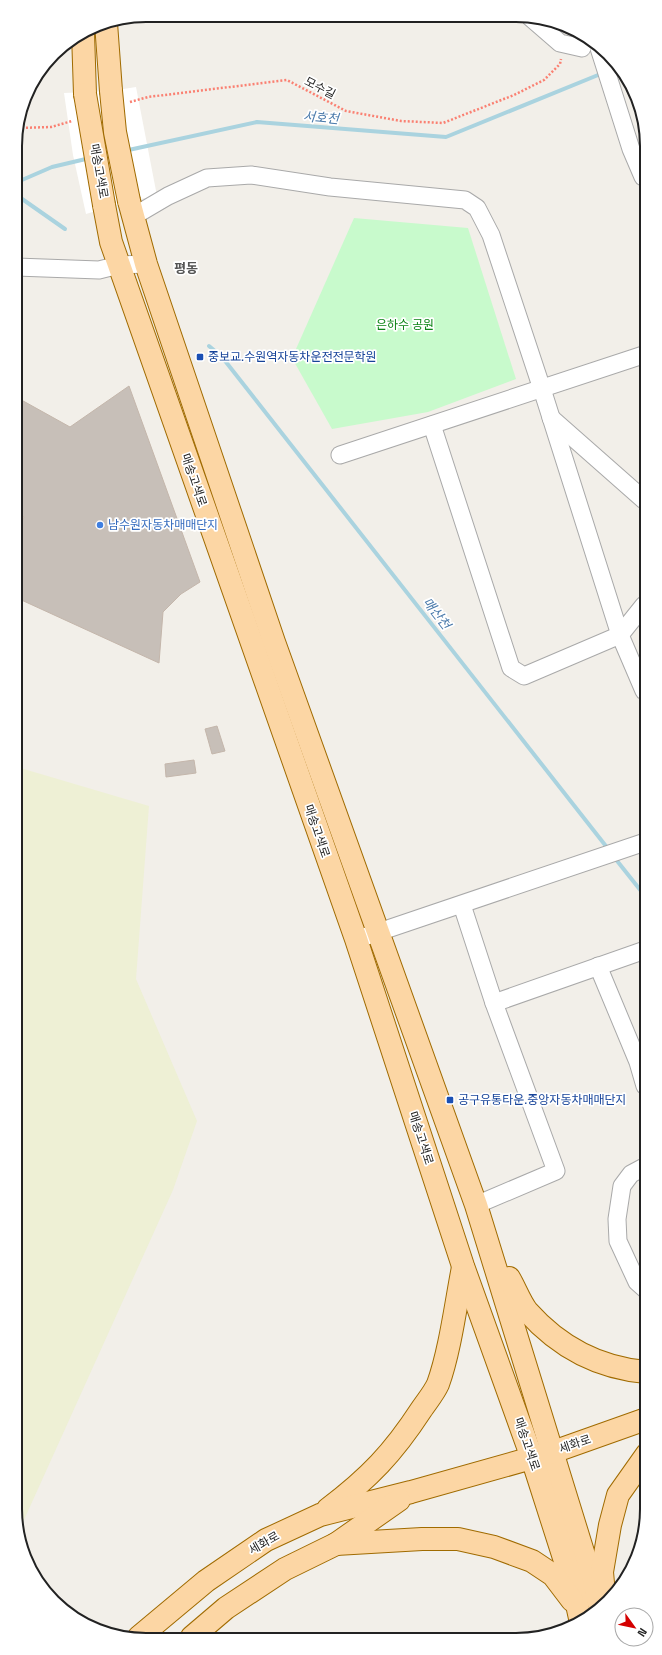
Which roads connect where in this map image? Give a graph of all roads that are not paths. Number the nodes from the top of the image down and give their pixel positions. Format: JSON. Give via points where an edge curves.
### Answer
{"nodes":[{"id":1,"x":537,"y":24,"type":"edge"},
{"id":2,"x":107,"y":29,"type":"edge"},
{"id":3,"x":83,"y":39,"type":"edge"},
{"id":4,"x":594,"y":50,"type":"edge"},
{"id":5,"x":634,"y":143,"type":"edge"},
{"id":6,"x":640,"y":166,"type":"edge"},
{"id":7,"x":132,"y":208,"type":"junction"},
{"id":8,"x":146,"y":264,"type":"junction"},
{"id":9,"x":119,"y":265,"type":"junction"},
{"id":10,"x":22,"y":267,"type":"edge"},
{"id":11,"x":640,"y":356,"type":"edge"},
{"id":12,"x":542,"y":389,"type":"junction"},
{"id":13,"x":552,"y":418,"type":"junction"},
{"id":14,"x":432,"y":425,"type":"junction"},
{"id":15,"x":340,"y":455,"type":"dead end"},
{"id":16,"x":640,"y":496,"type":"edge"},
{"id":17,"x":640,"y":610,"type":"edge"},
{"id":18,"x":620,"y":635,"type":"junction"},
{"id":19,"x":640,"y":682,"type":"edge"},
{"id":20,"x":640,"y":844,"type":"edge"},
{"id":21,"x":462,"y":905,"type":"junction"},
{"id":22,"x":380,"y":933,"type":"junction"},
{"id":23,"x":356,"y":939,"type":"junction"},
{"id":24,"x":640,"y":952,"type":"edge"},
{"id":25,"x":598,"y":966,"type":"junction"},
{"id":26,"x":494,"y":1002,"type":"junction"},
{"id":27,"x":640,"y":1068,"type":"edge"},
{"id":28,"x":640,"y":1169,"type":"edge"},
{"id":29,"x":476,"y":1204,"type":"junction"},
{"id":30,"x":483,"y":1230,"type":"junction"},
{"id":31,"x":463,"y":1266,"type":"junction"},
{"id":32,"x":640,"y":1285,"type":"edge"},
{"id":33,"x":640,"y":1371,"type":"edge"},
{"id":34,"x":640,"y":1422,"type":"edge"},
{"id":35,"x":553,"y":1452,"type":"junction"},
{"id":36,"x":532,"y":1458,"type":"junction"},
{"id":37,"x":640,"y":1463,"type":"edge"},
{"id":38,"x":411,"y":1492,"type":"junction"},
{"id":39,"x":320,"y":1515,"type":"junction"},
{"id":40,"x":336,"y":1544,"type":"junction"},
{"id":41,"x":605,"y":1595,"type":"edge"},
{"id":42,"x":598,"y":1602,"type":"edge"},
{"id":43,"x":579,"y":1615,"type":"edge"},
{"id":44,"x":144,"y":1633,"type":"edge"},
{"id":45,"x":197,"y":1633,"type":"edge"}],
"edges":[{"from":1,"to":4,"type":"street","via":[[560,44]]},
{"from":2,"to":7,"type":"main road","name":"매송고색로","bridge":true,"via":[[118,98],[115,132]]},
{"from":3,"to":9,"type":"main road","name":"매송고색로","bridge":true,"via":[[85,94],[111,242]]},
{"from":4,"to":5,"type":"street"},
{"from":5,"to":6,"type":"street"},
{"from":7,"to":8,"type":"main road","name":"매송고색로"},
{"from":7,"to":12,"type":"street","via":[[168,196],[207,178],[251,175],[330,187],[465,200],[477,208],[491,235]]},
{"from":8,"to":9,"type":"street"},
{"from":8,"to":22,"type":"main road","name":"매송고색로","via":[[274,642]]},
{"from":9,"to":10,"type":"street","via":[[99,270]]},
{"from":9,"to":23,"type":"main road","name":"매송고색로"},
{"from":11,"to":12,"type":"street"},
{"from":12,"to":13,"type":"street"},
{"from":12,"to":14,"type":"street"},
{"from":13,"to":16,"type":"street"},
{"from":13,"to":18,"type":"street"},
{"from":14,"to":15,"type":"street"},
{"from":14,"to":18,"type":"street","via":[[512,668],[524,676]]},
{"from":17,"to":18,"type":"street"},
{"from":18,"to":19,"type":"street"},
{"from":20,"to":21,"type":"street"},
{"from":21,"to":22,"type":"street"},
{"from":21,"to":26,"type":"street"},
{"from":22,"to":23,"type":"street"},
{"from":22,"to":29,"type":"main road","name":"매송고색로"},
{"from":23,"to":31,"type":"main road","name":"매송고색로"},
{"from":24,"to":25,"type":"street"},
{"from":25,"to":26,"type":"street"},
{"from":25,"to":27,"type":"street"},
{"from":26,"to":29,"type":"street","via":[[556,1171]]},
{"from":28,"to":32,"type":"street","via":[[631,1174],[622,1186],[617,1218],[618,1241]]},
{"from":29,"to":30,"type":"main road","name":"매송고색로"},
{"from":30,"to":33,"type":"main road","via":[[526,1310],[555,1337],[588,1358],[626,1370]]},
{"from":30,"to":35,"type":"main road","name":"매송고색로"},
{"from":31,"to":36,"type":"main road","name":"매송고색로"},
{"from":31,"to":39,"type":"main road","via":[[438,1385],[405,1435],[379,1466]]},
{"from":34,"to":35,"type":"main road","name":"세화로"},
{"from":35,"to":36,"type":"main road","name":"세화로"},
{"from":35,"to":42,"type":"main road","name":"매송고색로"},
{"from":36,"to":38,"type":"main road","name":"세화로"},
{"from":36,"to":43,"type":"main road","name":"매송고색로","via":[[573,1586]]},
{"from":37,"to":41,"type":"main road","via":[[618,1495],[610,1525],[602,1572]]},
{"from":38,"to":39,"type":"main road","name":"세화로"},
{"from":38,"to":40,"type":"main road","name":"세화로"},
{"from":39,"to":44,"type":"main road","name":"세화로","via":[[266,1540],[206,1581]]},
{"from":40,"to":43,"type":"main road","via":[[458,1539],[494,1547],[532,1561],[553,1576]]},
{"from":40,"to":45,"type":"main road","name":"세화로","via":[[284,1570],[226,1608]]}]}
